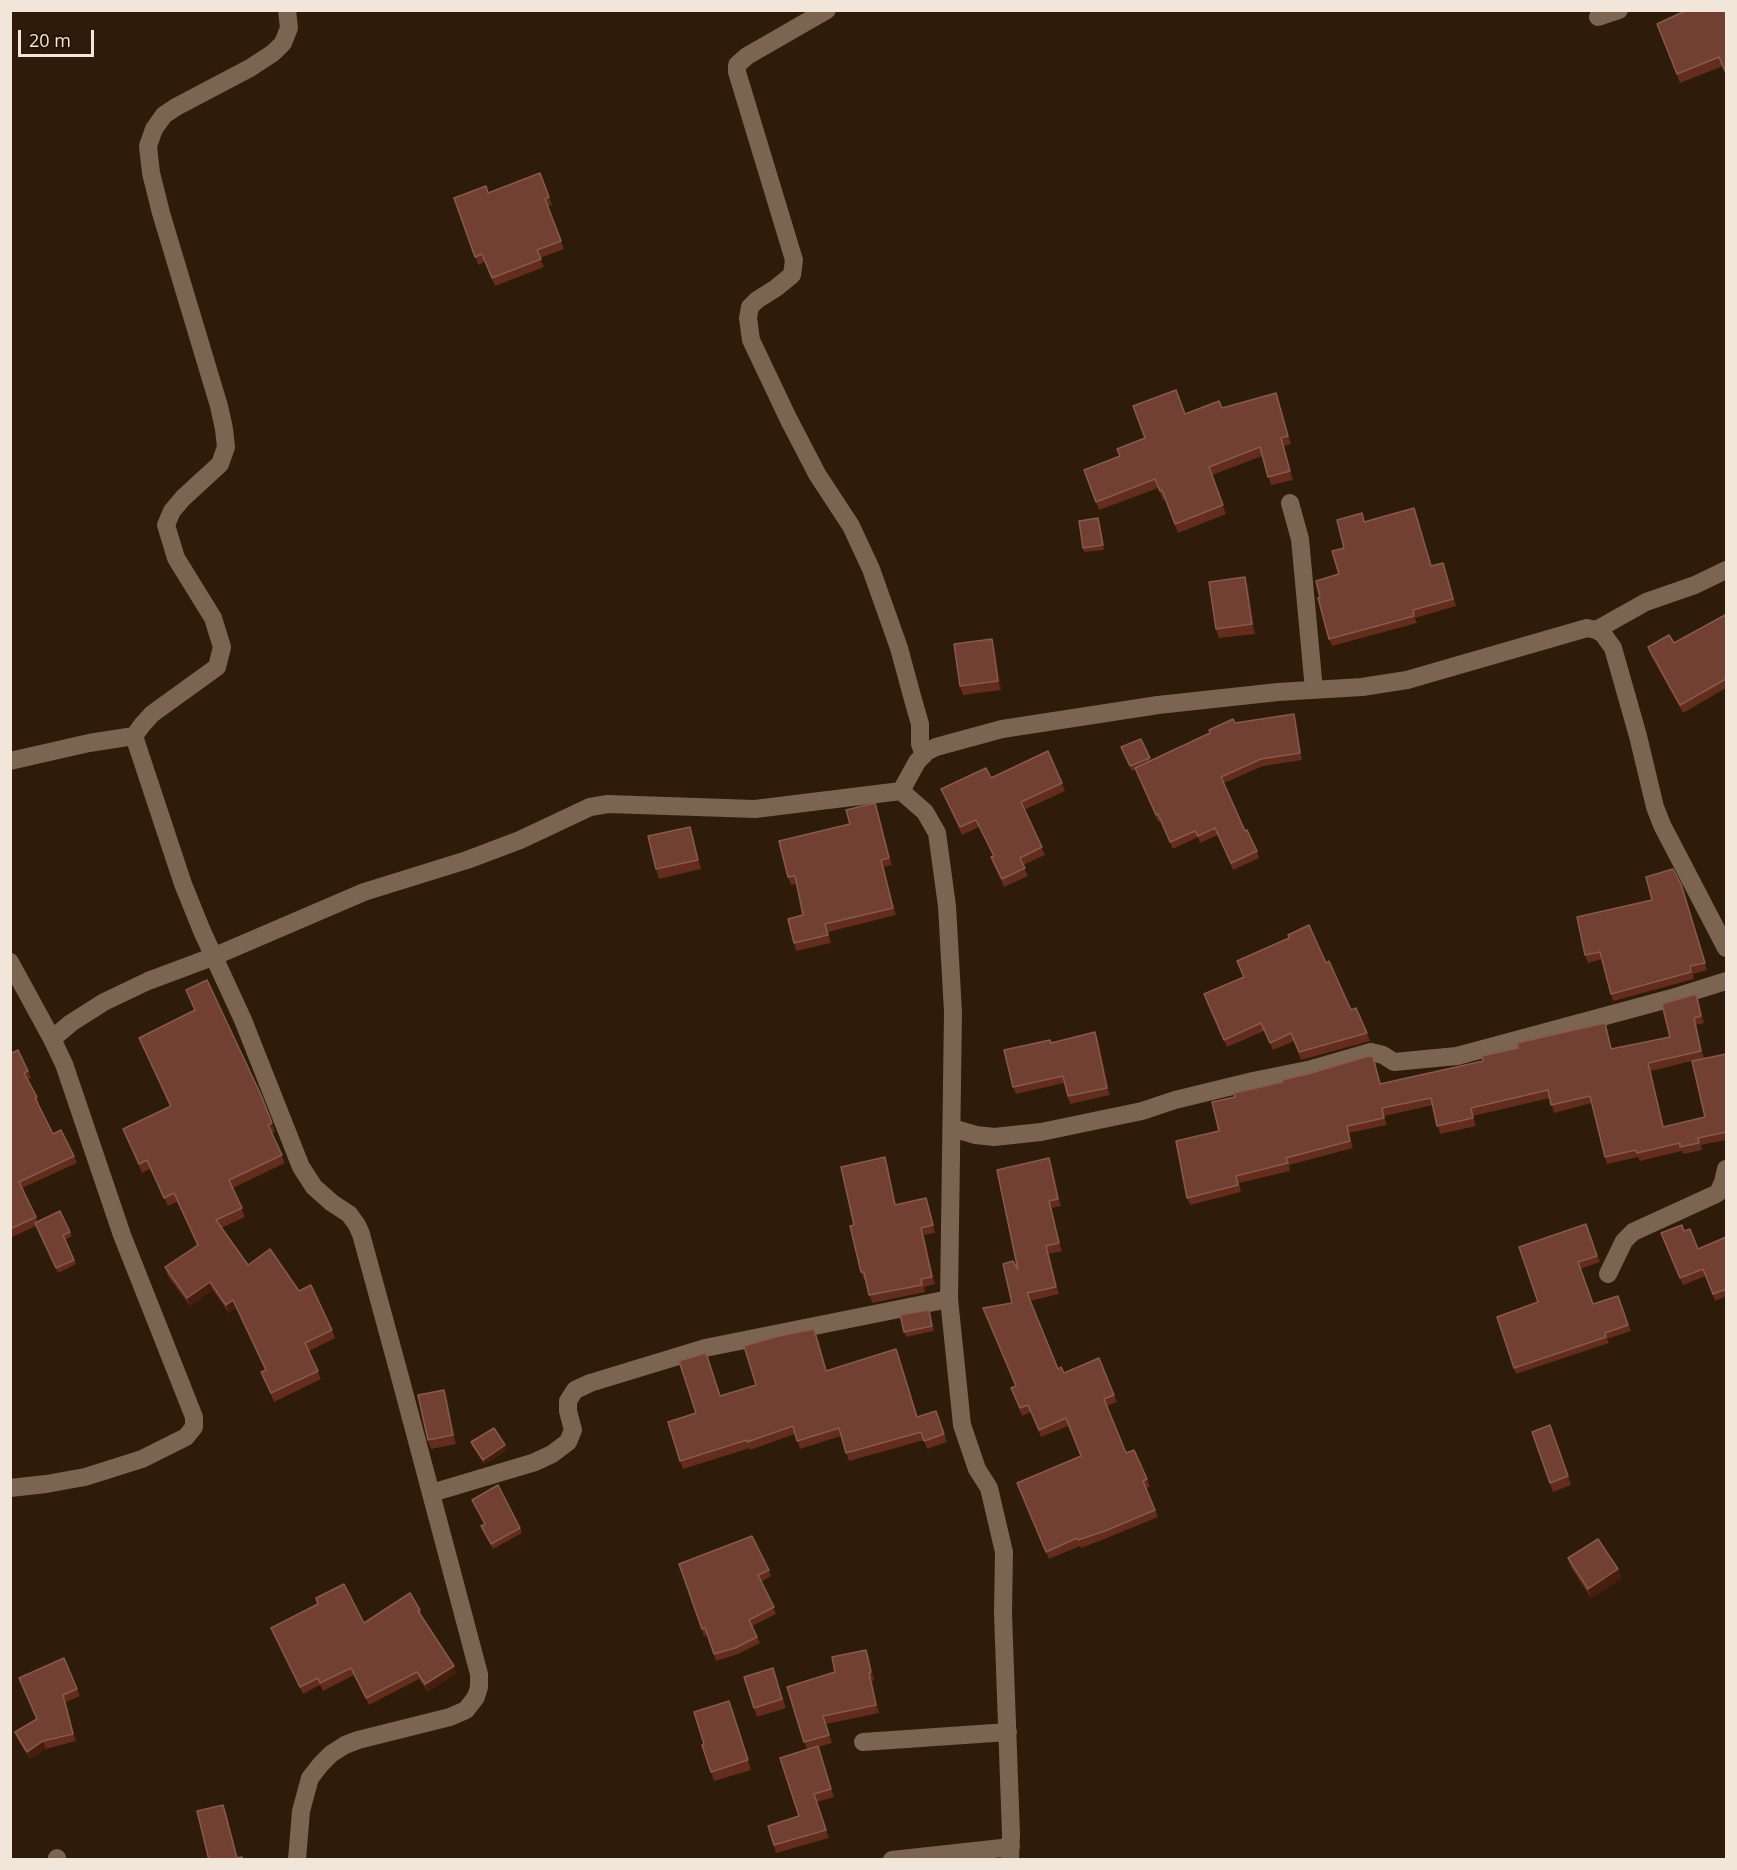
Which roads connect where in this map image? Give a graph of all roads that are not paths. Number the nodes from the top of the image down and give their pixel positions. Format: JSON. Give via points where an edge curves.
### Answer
{"nodes":[{"id":1,"x":287,"y":10,"type":"edge"},
{"id":2,"x":827,"y":10,"type":"edge"},
{"id":3,"x":1619,"y":10,"type":"edge"},
{"id":4,"x":1598,"y":17,"type":"dead end"},
{"id":5,"x":1290,"y":503,"type":"dead end"},
{"id":6,"x":1726,"y":570,"type":"edge"},
{"id":7,"x":1596,"y":630,"type":"junction"},
{"id":8,"x":1314,"y":690,"type":"junction"},
{"id":9,"x":134,"y":736,"type":"junction"},
{"id":10,"x":924,"y":755,"type":"junction"},
{"id":11,"x":10,"y":761,"type":"edge"},
{"id":12,"x":901,"y":791,"type":"junction"},
{"id":13,"x":1726,"y":948,"type":"edge"},
{"id":14,"x":214,"y":956,"type":"junction"},
{"id":15,"x":10,"y":962,"type":"edge"},
{"id":16,"x":1726,"y":981,"type":"edge"},
{"id":17,"x":52,"y":1039,"type":"junction"},
{"id":18,"x":952,"y":1128,"type":"junction"},
{"id":19,"x":1726,"y":1169,"type":"edge"},
{"id":20,"x":1608,"y":1274,"type":"dead end"},
{"id":21,"x":949,"y":1299,"type":"junction"},
{"id":22,"x":10,"y":1488,"type":"edge"},
{"id":23,"x":431,"y":1493,"type":"junction"},
{"id":24,"x":1008,"y":1732,"type":"junction"},
{"id":25,"x":863,"y":1742,"type":"dead end"},
{"id":26,"x":1011,"y":1853,"type":"edge"},
{"id":27,"x":297,"y":1860,"type":"edge"},
{"id":28,"x":892,"y":1860,"type":"edge"}],
"edges":[{"from":1,"to":9,"type":"street","via":[[289,28],[284,42],[273,53],[164,115],[148,146],[160,213],[219,406],[226,447],[220,464],[183,498],[166,525],[176,558],[213,618],[222,647],[217,667],[152,714]]},
{"from":2,"to":10,"type":"street","via":[[737,65],[794,260],[792,275],[757,300],[750,307],[748,318],[752,340],[788,418],[817,474],[851,526],[871,569],[920,724]]},
{"from":3,"to":4,"type":"street"},
{"from":5,"to":8,"type":"street","via":[[1300,539]]},
{"from":6,"to":7,"type":"street","via":[[1646,602]]},
{"from":7,"to":8,"type":"street","via":[[1581,629],[1407,680]]},
{"from":7,"to":13,"type":"street","via":[[1604,634],[1613,648],[1662,825]]},
{"from":8,"to":10,"type":"street","via":[[1158,705],[1002,729],[936,747]]},
{"from":9,"to":11,"type":"street"},
{"from":9,"to":14,"type":"street","via":[[183,884]]},
{"from":10,"to":12,"type":"street"},
{"from":12,"to":14,"type":"street","via":[[755,809],[608,804],[590,807],[520,840],[364,892]]},
{"from":12,"to":18,"type":"street","via":[[925,812],[937,832],[941,856],[953,1012]]},
{"from":14,"to":17,"type":"street","via":[[104,1002]]},
{"from":14,"to":23,"type":"street","via":[[301,1167],[314,1187],[349,1214],[361,1234]]},
{"from":15,"to":17,"type":"street"},
{"from":16,"to":18,"type":"street","via":[[1457,1056],[1394,1062],[1371,1052],[1142,1111],[1041,1132],[994,1137]]},
{"from":17,"to":22,"type":"street","via":[[122,1235],[194,1417],[194,1427],[186,1437],[142,1459],[85,1477]]},
{"from":18,"to":21,"type":"street"},
{"from":19,"to":20,"type":"street","via":[[1716,1194],[1633,1232],[1624,1241]]},
{"from":21,"to":23,"type":"street","via":[[705,1348],[590,1383],[575,1390],[568,1401],[573,1430],[568,1443],[535,1462]]},
{"from":21,"to":24,"type":"street","via":[[962,1425],[977,1469],[989,1488],[1004,1552]]},
{"from":23,"to":27,"type":"street","via":[[479,1674],[476,1697],[466,1710],[450,1717],[358,1740],[331,1754],[310,1778],[300,1811]]},
{"from":24,"to":25,"type":"street"},
{"from":24,"to":26,"type":"street"},
{"from":26,"to":28,"type":"street"}]}
